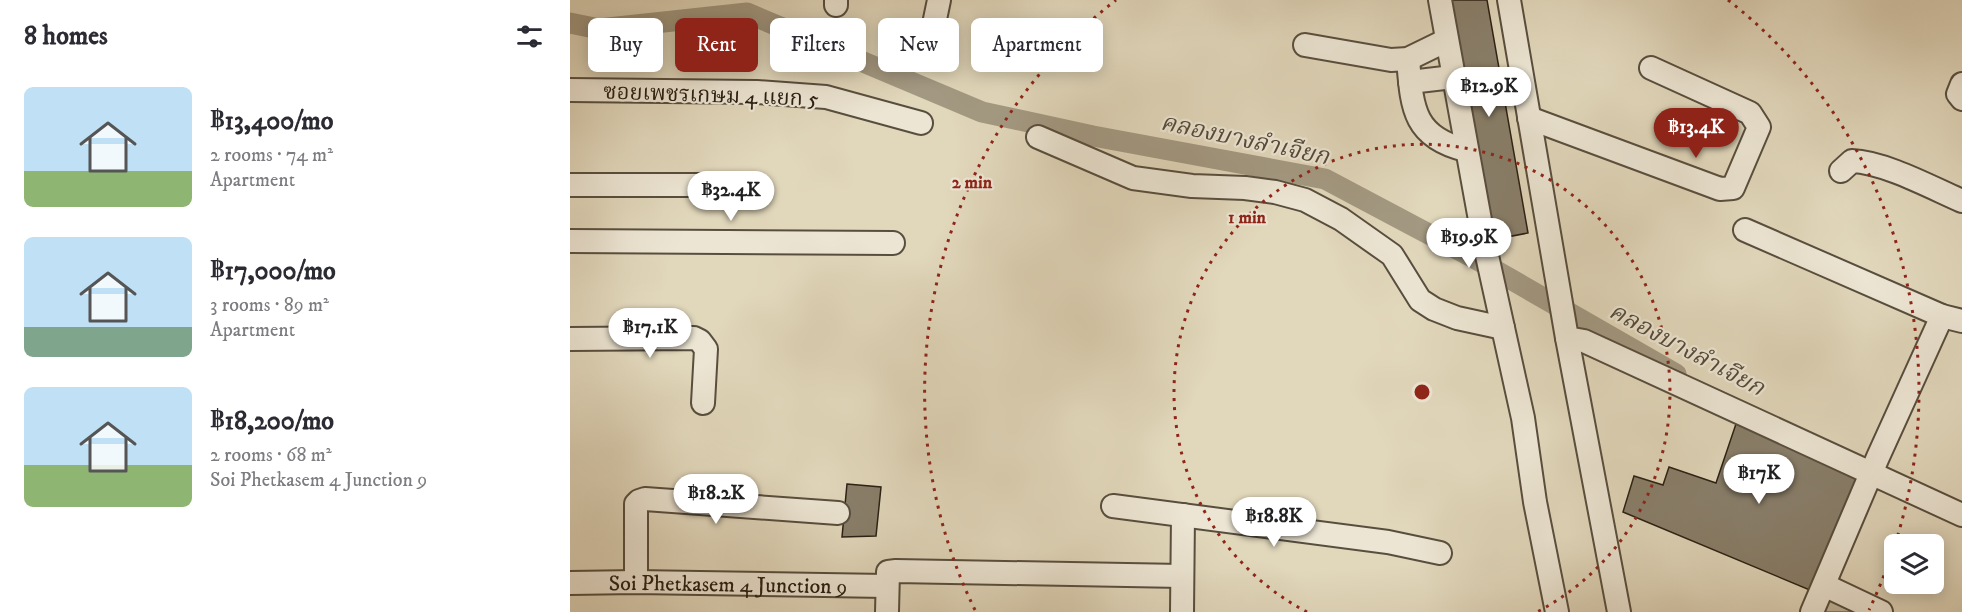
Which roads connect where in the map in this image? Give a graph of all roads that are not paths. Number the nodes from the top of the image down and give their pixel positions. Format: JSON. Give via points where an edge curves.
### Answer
{"nodes":[{"id":1,"x":939,"y":0,"type":"edge"},
{"id":2,"x":1440,"y":0,"type":"edge"},
{"id":3,"x":1509,"y":0,"type":"edge"},
{"id":4,"x":935,"y":18,"type":"edge"},
{"id":5,"x":1447,"y":40,"type":"junction"},
{"id":6,"x":1305,"y":45,"type":"dead end"},
{"id":7,"x":1408,"y":59,"type":"junction"},
{"id":8,"x":1651,"y":68,"type":"dead end"},
{"id":9,"x":1454,"y":77,"type":"junction"},
{"id":10,"x":1410,"y":82,"type":"junction"},
{"id":11,"x":1962,"y":84,"type":"edge"},
{"id":12,"x":570,"y":90,"type":"edge"},
{"id":13,"x":1962,"y":99,"type":"edge"},
{"id":14,"x":1529,"y":118,"type":"junction"},
{"id":15,"x":921,"y":123,"type":"dead end"},
{"id":16,"x":1038,"y":137,"type":"dead end"},
{"id":17,"x":1466,"y":150,"type":"junction"},
{"id":18,"x":1841,"y":171,"type":"dead end"},
{"id":19,"x":570,"y":185,"type":"edge"},
{"id":20,"x":712,"y":185,"type":"dead end"},
{"id":21,"x":1962,"y":201,"type":"edge"},
{"id":22,"x":1745,"y":230,"type":"dead end"},
{"id":23,"x":570,"y":241,"type":"edge"},
{"id":24,"x":892,"y":243,"type":"dead end"},
{"id":25,"x":1952,"y":318,"type":"edge"},
{"id":26,"x":1503,"y":328,"type":"junction"},
{"id":27,"x":1565,"y":330,"type":"junction"},
{"id":28,"x":570,"y":339,"type":"edge"},
{"id":29,"x":703,"y":403,"type":"dead end"},
{"id":30,"x":1875,"y":467,"type":"junction"},
{"id":31,"x":1113,"y":506,"type":"dead end"},
{"id":32,"x":838,"y":513,"type":"dead end"},
{"id":33,"x":1183,"y":515,"type":"junction"},
{"id":34,"x":1962,"y":515,"type":"edge"},
{"id":35,"x":1440,"y":553,"type":"dead end"},
{"id":36,"x":1182,"y":576,"type":"junction"},
{"id":37,"x":636,"y":582,"type":"junction"},
{"id":38,"x":570,"y":583,"type":"edge"},
{"id":39,"x":1824,"y":585,"type":"junction"},
{"id":40,"x":886,"y":586,"type":"junction"},
{"id":41,"x":887,"y":612,"type":"edge"},
{"id":42,"x":1182,"y":612,"type":"edge"},
{"id":43,"x":1557,"y":612,"type":"edge"},
{"id":44,"x":1619,"y":612,"type":"edge"},
{"id":45,"x":1812,"y":612,"type":"edge"},
{"id":46,"x":1881,"y":612,"type":"edge"}],
"edges":[{"from":1,"to":4,"type":"street"},
{"from":2,"to":5,"type":"street"},
{"from":3,"to":14,"type":"street"},
{"from":5,"to":7,"type":"street"},
{"from":5,"to":9,"type":"street"},
{"from":6,"to":7,"type":"street","via":[[1391,60]]},
{"from":7,"to":10,"type":"street"},
{"from":8,"to":14,"type":"street","via":[[1750,113],[1759,127],[1733,188],[1720,189]]},
{"from":9,"to":10,"type":"street"},
{"from":9,"to":17,"type":"street"},
{"from":10,"to":17,"type":"street","via":[[1418,119],[1436,139]]},
{"from":11,"to":13,"type":"street","via":[[1958,94]]},
{"from":12,"to":15,"type":"street","name":"ซอยเพชรเกษม 4 แยก 5","via":[[757,92],[826,97]]},
{"from":14,"to":27,"type":"street"},
{"from":16,"to":26,"type":"street","via":[[1133,178],[1245,188],[1305,200],[1341,219],[1392,255],[1420,300],[1457,318]]},
{"from":17,"to":26,"type":"street"},
{"from":18,"to":21,"type":"street","via":[[1852,161],[1864,162]]},
{"from":19,"to":20,"type":"street"},
{"from":22,"to":25,"type":"street"},
{"from":23,"to":24,"type":"street"},
{"from":25,"to":30,"type":"street"},
{"from":26,"to":43,"type":"street"},
{"from":27,"to":30,"type":"street"},
{"from":27,"to":44,"type":"street"},
{"from":28,"to":29,"type":"street","via":[[694,338],[706,349]]},
{"from":30,"to":34,"type":"street"},
{"from":30,"to":39,"type":"street"},
{"from":31,"to":33,"type":"street"},
{"from":32,"to":37,"type":"street","via":[[639,501]]},
{"from":33,"to":35,"type":"street","via":[[1388,542]]},
{"from":33,"to":36,"type":"street"},
{"from":36,"to":40,"type":"street","via":[[896,571],[888,572]]},
{"from":36,"to":42,"type":"street"},
{"from":37,"to":38,"type":"street","name":"Soi Phetkasem 4 Junction 9"},
{"from":37,"to":40,"type":"street","name":"Soi Phetkasem 4 Junction 9"},
{"from":39,"to":45,"type":"street"},
{"from":39,"to":46,"type":"street"},
{"from":40,"to":41,"type":"street"}]}
